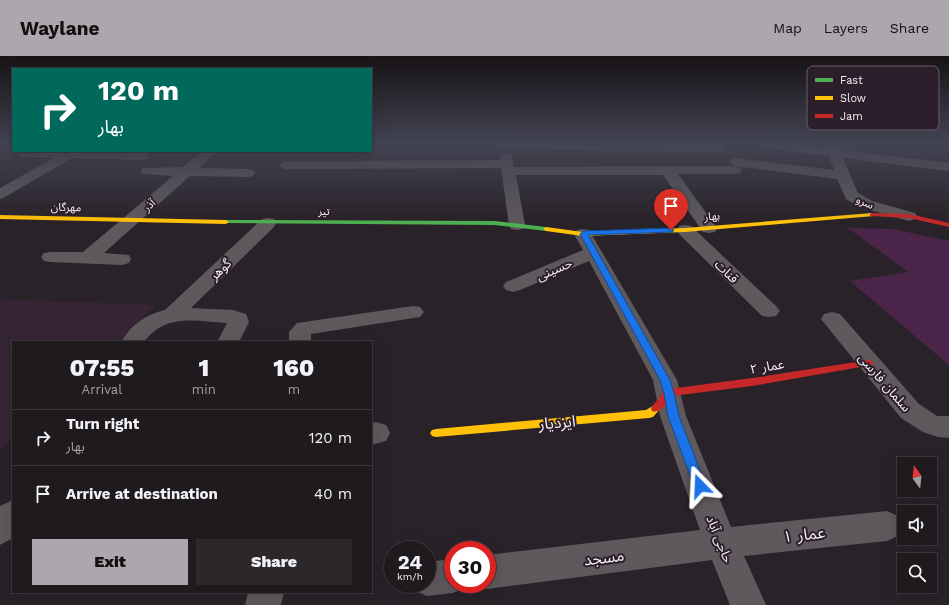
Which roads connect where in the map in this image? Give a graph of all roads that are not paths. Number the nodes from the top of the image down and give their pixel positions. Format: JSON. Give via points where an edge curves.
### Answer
{"nodes":[{"id":1,"x":43,"y":170,"type":"edge"},
{"id":2,"x":189,"y":170,"type":"edge"},
{"id":3,"x":508,"y":170,"type":"edge"},
{"id":4,"x":594,"y":170,"type":"edge"},
{"id":5,"x":686,"y":170,"type":"edge"},
{"id":6,"x":778,"y":170,"type":"edge"},
{"id":7,"x":840,"y":170,"type":"edge"},
{"id":8,"x":148,"y":171,"type":"dead end"},
{"id":9,"x":668,"y":171,"type":"junction"},
{"id":10,"x":186,"y":172,"type":"junction"},
{"id":11,"x":248,"y":173,"type":"dead end"},
{"id":12,"x":842,"y":175,"type":"junction"},
{"id":13,"x":0,"y":194,"type":"edge"},
{"id":14,"x":909,"y":216,"type":"junction"},
{"id":15,"x":0,"y":217,"type":"edge"},
{"id":16,"x":131,"y":220,"type":"junction"},
{"id":17,"x":268,"y":223,"type":"junction"},
{"id":18,"x":517,"y":224,"type":"junction"},
{"id":19,"x":949,"y":225,"type":"edge"},
{"id":20,"x":709,"y":228,"type":"junction"},
{"id":21,"x":685,"y":230,"type":"junction"},
{"id":22,"x":589,"y":243,"type":"junction"},
{"id":23,"x":50,"y":257,"type":"dead end"},
{"id":24,"x":88,"y":258,"type":"junction"},
{"id":25,"x":122,"y":260,"type":"dead end"},
{"id":26,"x":513,"y":286,"type":"dead end"},
{"id":27,"x":769,"y":311,"type":"dead end"},
{"id":28,"x":413,"y":312,"type":"dead end"},
{"id":29,"x":171,"y":316,"type":"junction"},
{"id":30,"x":832,"y":319,"type":"dead end"},
{"id":31,"x":133,"y":341,"type":"edge"},
{"id":32,"x":228,"y":341,"type":"edge"},
{"id":33,"x":300,"y":341,"type":"edge"},
{"id":34,"x":869,"y":363,"type":"junction"},
{"id":35,"x":669,"y":393,"type":"junction"},
{"id":36,"x":949,"y":427,"type":"edge"},
{"id":37,"x":436,"y":433,"type":"dead end"},
{"id":38,"x":12,"y":515,"type":"edge"},
{"id":39,"x":887,"y":526,"type":"dead end"},
{"id":40,"x":0,"y":530,"type":"edge"},
{"id":41,"x":721,"y":543,"type":"junction"},
{"id":42,"x":496,"y":571,"type":"edge"},
{"id":43,"x":266,"y":593,"type":"edge"},
{"id":44,"x":262,"y":605,"type":"edge"},
{"id":45,"x":748,"y":605,"type":"edge"}],
"edges":[{"from":1,"to":13,"type":"street"},
{"from":2,"to":10,"type":"street","name":"آذر"},
{"from":3,"to":18,"type":"street"},
{"from":4,"to":9,"type":"street"},
{"from":5,"to":9,"type":"street"},
{"from":6,"to":12,"type":"street"},
{"from":7,"to":12,"type":"street","name":"سرو"},
{"from":8,"to":10,"type":"street"},
{"from":9,"to":20,"type":"street"},
{"from":10,"to":11,"type":"street"},
{"from":10,"to":16,"type":"street","name":"آذر"},
{"from":12,"to":14,"type":"street","name":"سرو","via":[[851,196],[855,199]]},
{"from":14,"to":19,"type":"street","name":"بهار"},
{"from":14,"to":20,"type":"street","name":"بهار","via":[[874,215]]},
{"from":15,"to":16,"type":"street","name":"مهرگان"},
{"from":16,"to":17,"type":"street","name":"تیر"},
{"from":16,"to":24,"type":"street","name":"آذر"},
{"from":17,"to":18,"type":"street","name":"تیر"},
{"from":17,"to":29,"type":"street","name":"گوهر"},
{"from":18,"to":22,"type":"street","name":"بهار"},
{"from":20,"to":21,"type":"street","name":"بهار"},
{"from":21,"to":22,"type":"street","name":"بهار"},
{"from":21,"to":27,"type":"street","name":"قنات"},
{"from":22,"to":26,"type":"street","name":"حسینی"},
{"from":22,"to":35,"type":"street","name":"حاجی آباد","via":[[665,380]]},
{"from":23,"to":24,"type":"street"},
{"from":24,"to":25,"type":"street"},
{"from":28,"to":33,"type":"street","via":[[305,328],[300,332]]},
{"from":29,"to":31,"type":"street","via":[[151,321]]},
{"from":29,"to":32,"type":"street","via":[[238,319]]},
{"from":30,"to":34,"type":"street","name":"سلمان فارسی"},
{"from":34,"to":35,"type":"street","name":"عمار ۲"},
{"from":34,"to":36,"type":"street","name":"سلمان فارسی","via":[[910,411],[925,423],[937,428]]},
{"from":35,"to":37,"type":"street","name":"ایزدیار","via":[[649,414]]},
{"from":35,"to":41,"type":"street","name":"حاجی آباد","via":[[673,416]]},
{"from":38,"to":40,"type":"street"},
{"from":39,"to":41,"type":"street","name":"عمار ۱"},
{"from":41,"to":42,"type":"street","name":"مسجد"},
{"from":41,"to":45,"type":"street","name":"حاجی آباد"},
{"from":43,"to":44,"type":"street"}]}
